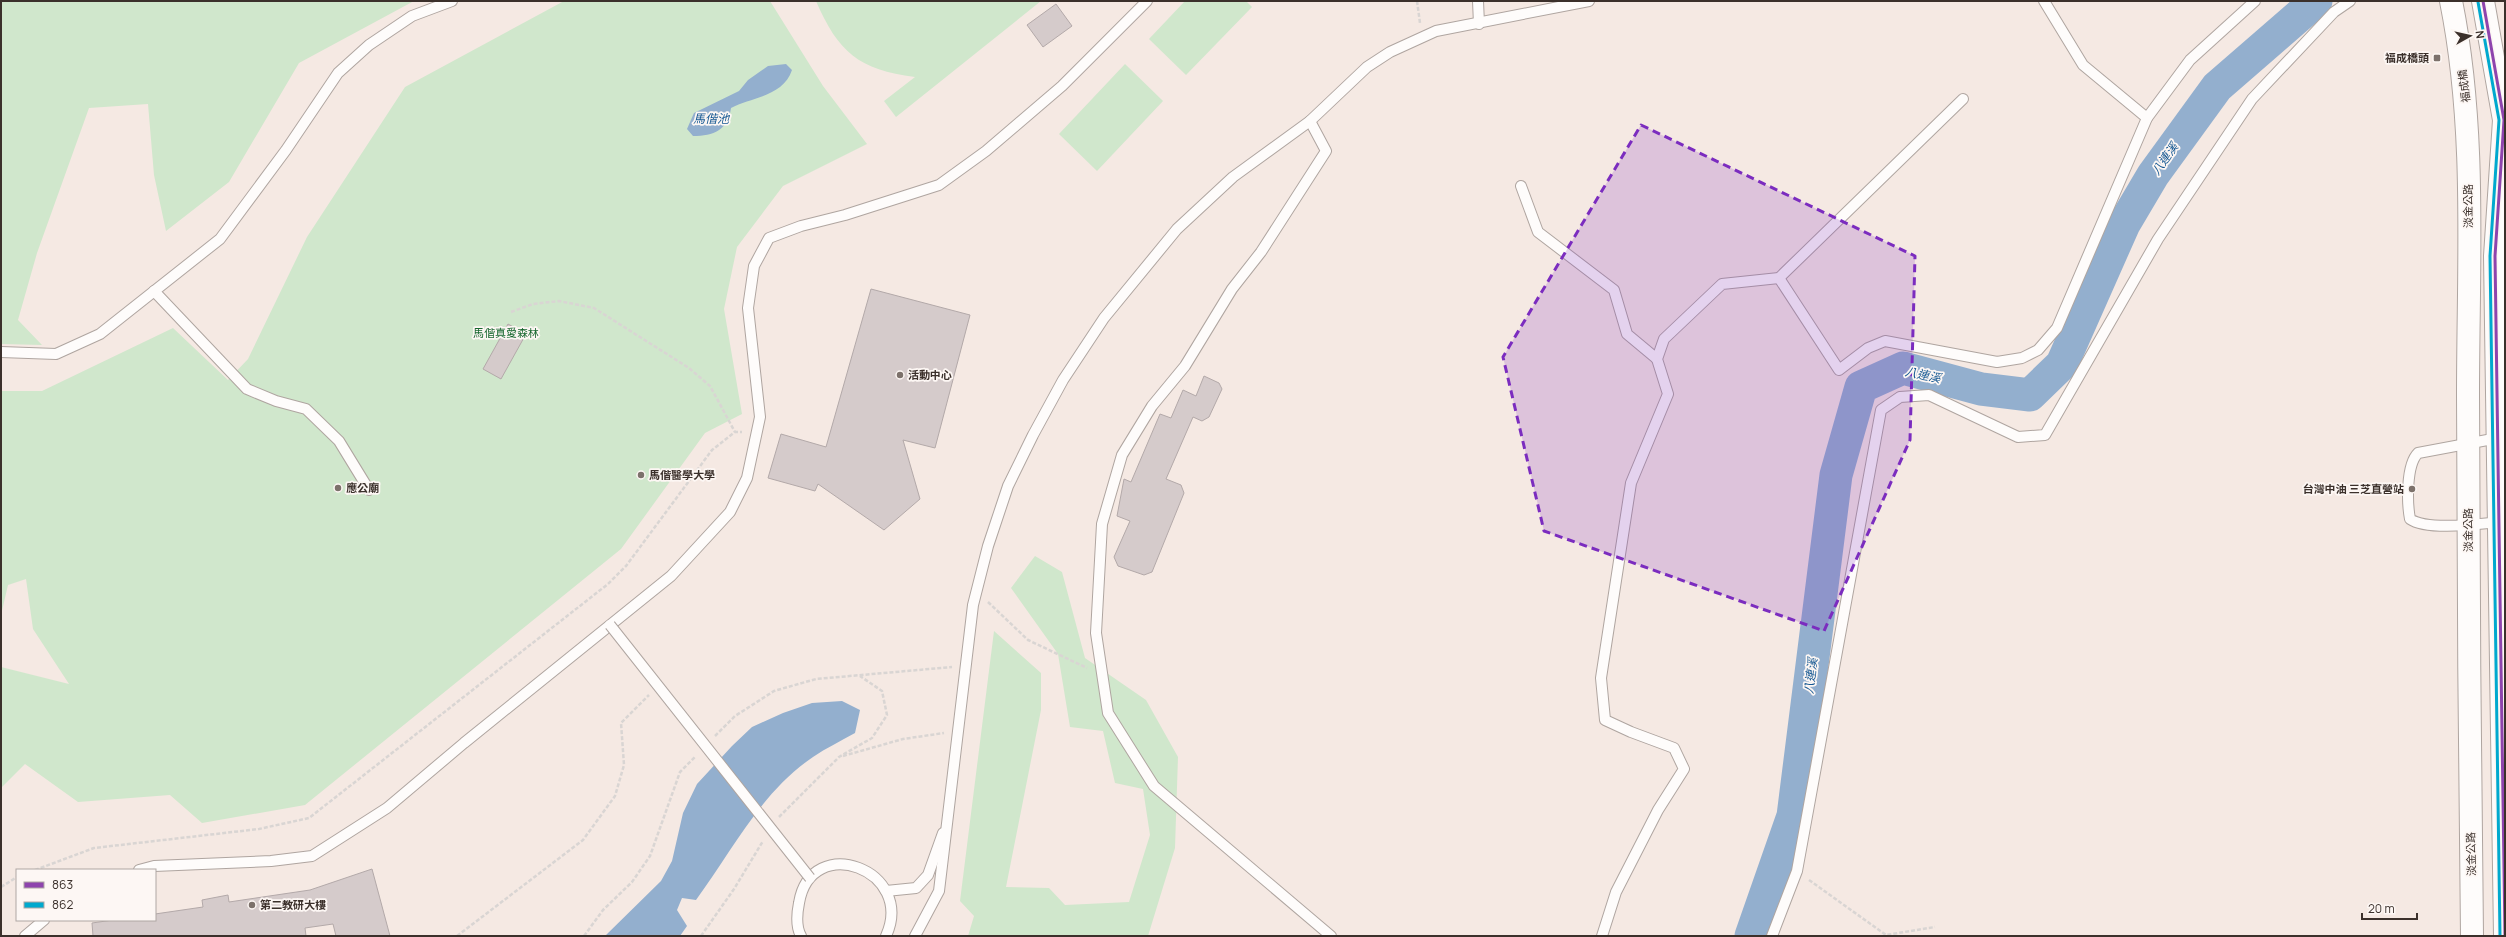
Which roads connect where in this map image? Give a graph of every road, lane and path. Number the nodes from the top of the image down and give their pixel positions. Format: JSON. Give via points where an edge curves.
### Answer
{"nodes":[{"id":1,"x":452,"y":1,"type":"edge"},
{"id":2,"x":1147,"y":1,"type":"edge"},
{"id":3,"x":1417,"y":1,"type":"edge"},
{"id":4,"x":1478,"y":1,"type":"edge"},
{"id":5,"x":1589,"y":1,"type":"edge"},
{"id":6,"x":2044,"y":1,"type":"edge"},
{"id":7,"x":2255,"y":1,"type":"edge"},
{"id":8,"x":2350,"y":1,"type":"edge"},
{"id":9,"x":2451,"y":1,"type":"edge"},
{"id":10,"x":2483,"y":1,"type":"edge"},
{"id":11,"x":1479,"y":24,"type":"junction"},
{"id":12,"x":1422,"y":38,"type":"junction"},
{"id":13,"x":1963,"y":99,"type":"dead end"},
{"id":14,"x":2146,"y":118,"type":"junction"},
{"id":15,"x":1310,"y":121,"type":"junction"},
{"id":16,"x":2468,"y":124,"type":"joint"},
{"id":17,"x":1521,"y":186,"type":"dead end"},
{"id":18,"x":1779,"y":278,"type":"junction"},
{"id":19,"x":154,"y":291,"type":"junction"},
{"id":20,"x":511,"y":312,"type":"dead end"},
{"id":21,"x":1,"y":352,"type":"edge"},
{"id":22,"x":1657,"y":359,"type":"junction"},
{"id":23,"x":735,"y":432,"type":"junction"},
{"id":24,"x":757,"y":432,"type":"junction"},
{"id":25,"x":2498,"y":438,"type":"junction"},
{"id":26,"x":2468,"y":442,"type":"junction"},
{"id":27,"x":369,"y":490,"type":"dead end"},
{"id":28,"x":2500,"y":522,"type":"junction"},
{"id":29,"x":2468,"y":524,"type":"junction"},
{"id":30,"x":977,"y":589,"type":"junction"},
{"id":31,"x":610,"y":626,"type":"junction"},
{"id":32,"x":966,"y":665,"type":"junction"},
{"id":33,"x":859,"y":676,"type":"junction"},
{"id":34,"x":1103,"y":681,"type":"junction"},
{"id":35,"x":658,"y":686,"type":"junction"},
{"id":36,"x":958,"y":731,"type":"junction"},
{"id":37,"x":709,"y":742,"type":"dead end"},
{"id":38,"x":700,"y":752,"type":"dead end"},
{"id":39,"x":839,"y":757,"type":"junction"},
{"id":40,"x":774,"y":822,"type":"dead end"},
{"id":41,"x":947,"y":822,"type":"junction"},
{"id":42,"x":766,"y":835,"type":"dead end"},
{"id":43,"x":38,"y":869,"type":"edge"},
{"id":44,"x":143,"y":869,"type":"edge"},
{"id":45,"x":1797,"y":872,"type":"junction"},
{"id":46,"x":16,"y":878,"type":"edge"},
{"id":47,"x":810,"y":878,"type":"junction"},
{"id":48,"x":1,"y":887,"type":"edge"},
{"id":49,"x":886,"y":891,"type":"junction"},
{"id":50,"x":43,"y":921,"type":"edge"},
{"id":51,"x":1935,"y":927,"type":"dead end"},
{"id":52,"x":25,"y":936,"type":"edge"},
{"id":53,"x":457,"y":936,"type":"edge"},
{"id":54,"x":584,"y":936,"type":"edge"},
{"id":55,"x":701,"y":936,"type":"edge"},
{"id":56,"x":800,"y":936,"type":"edge"},
{"id":57,"x":886,"y":936,"type":"edge"},
{"id":58,"x":915,"y":936,"type":"edge"},
{"id":59,"x":1331,"y":936,"type":"edge"},
{"id":60,"x":1602,"y":936,"type":"edge"},
{"id":61,"x":1772,"y":936,"type":"edge"},
{"id":62,"x":2472,"y":936,"type":"edge"},
{"id":63,"x":2505,"y":936,"type":"edge"}],
"edges":[{"from":1,"to":19,"type":"lane","via":[[412,16],[369,45],[338,73],[286,150],[220,239]]},
{"from":2,"to":24,"type":"lane","via":[[1062,86],[986,150],[939,185],[769,238],[754,266],[748,308],[760,417]]},
{"from":3,"to":12,"type":"path"},
{"from":4,"to":11,"type":"lane"},
{"from":5,"to":11,"type":"lane"},
{"from":6,"to":14,"type":"lane","via":[[2083,65]]},
{"from":7,"to":14,"type":"lane","via":[[2190,60]]},
{"from":8,"to":45,"type":"lane","via":[[2334,12],[2252,99],[2158,239],[2045,436],[2018,437],[1929,395],[1900,397],[1881,410]]},
{"from":9,"to":16,"type":"main road","name":"福成橋","via":[[2459,39]]},
{"from":10,"to":25,"type":"main road","via":[[2504,120],[2496,256]]},
{"from":11,"to":12,"type":"lane","via":[[1436,32]]},
{"from":12,"to":15,"type":"lane","via":[[1390,52],[1367,67]]},
{"from":13,"to":18,"type":"lane"},
{"from":14,"to":18,"type":"lane","via":[[2057,328],[2038,350],[2022,358],[1997,362],[1885,341],[1868,348],[1839,370]]},
{"from":15,"to":30,"type":"lane","via":[[1233,177],[1178,228],[1104,318],[1063,380],[1008,486]]},
{"from":15,"to":34,"type":"lane","via":[[1326,151],[1261,252],[1232,289],[1185,366],[1152,406],[1122,455],[1102,524],[1096,633]]},
{"from":16,"to":26,"type":"main road","name":"淡金公路"},
{"from":17,"to":22,"type":"lane","via":[[1538,232],[1614,290],[1627,334]]},
{"from":18,"to":22,"type":"lane","via":[[1722,284],[1664,339]]},
{"from":19,"to":21,"type":"lane","via":[[100,334],[56,354]]},
{"from":19,"to":27,"type":"lane","via":[[247,389],[276,401],[306,409],[339,441]]},
{"from":20,"to":23,"type":"path","via":[[533,304],[560,301],[594,308],[689,368],[710,386]]},
{"from":22,"to":60,"type":"lane","via":[[1668,394],[1631,482],[1601,678],[1605,720],[1674,748],[1684,770],[1658,810],[1616,892]]},
{"from":23,"to":24,"type":"path"},
{"from":23,"to":43,"type":"path","via":[[712,450],[626,566],[608,584],[309,818],[259,829],[94,848]]},
{"from":24,"to":31,"type":"lane","via":[[747,478],[730,512],[671,576]]},
{"from":25,"to":26,"type":"lane"},
{"from":25,"to":28,"type":"main road"},
{"from":26,"to":29,"type":"main road","name":"淡金公路"},
{"from":26,"to":29,"type":"lane","via":[[2418,453],[2414,457],[2410,462],[2408,510],[2410,519],[2416,523]]},
{"from":28,"to":29,"type":"lane"},
{"from":28,"to":63,"type":"main road"},
{"from":29,"to":62,"type":"main road","name":"淡金公路"},
{"from":30,"to":32,"type":"lane"},
{"from":30,"to":34,"type":"path","via":[[998,613],[1028,640],[1082,664]]},
{"from":31,"to":35,"type":"lane","bridge":true},
{"from":31,"to":44,"type":"lane","via":[[387,808],[312,856],[272,862],[154,866]]},
{"from":32,"to":33,"type":"path"},
{"from":32,"to":36,"type":"lane"},
{"from":33,"to":37,"type":"path","via":[[816,679],[774,691],[735,716]]},
{"from":33,"to":39,"type":"path","via":[[882,691],[887,715],[872,738]]},
{"from":34,"to":59,"type":"lane","via":[[1108,713],[1154,786]]},
{"from":35,"to":47,"type":"lane","bridge":true},
{"from":35,"to":53,"type":"path","via":[[621,723],[624,765],[615,796],[583,840]]},
{"from":36,"to":39,"type":"path","via":[[903,739]]},
{"from":36,"to":41,"type":"lane"},
{"from":38,"to":54,"type":"path","via":[[680,772],[650,856],[632,882],[603,910]]},
{"from":39,"to":40,"type":"path"},
{"from":41,"to":49,"type":"lane","via":[[928,875],[916,888]]},
{"from":41,"to":58,"type":"lane","via":[[939,891]]},
{"from":42,"to":55,"type":"path","via":[[734,889]]},
{"from":45,"to":51,"type":"path","via":[[1886,935]]},
{"from":45,"to":61,"type":"lane"},
{"from":46,"to":48,"type":"path"},
{"from":47,"to":49,"type":"lane","via":[[825,867],[848,864],[860,867],[875,876]]},
{"from":47,"to":56,"type":"lane","via":[[801,893],[798,911]]},
{"from":49,"to":57,"type":"lane","via":[[890,921]]},
{"from":50,"to":52,"type":"lane"}]}
